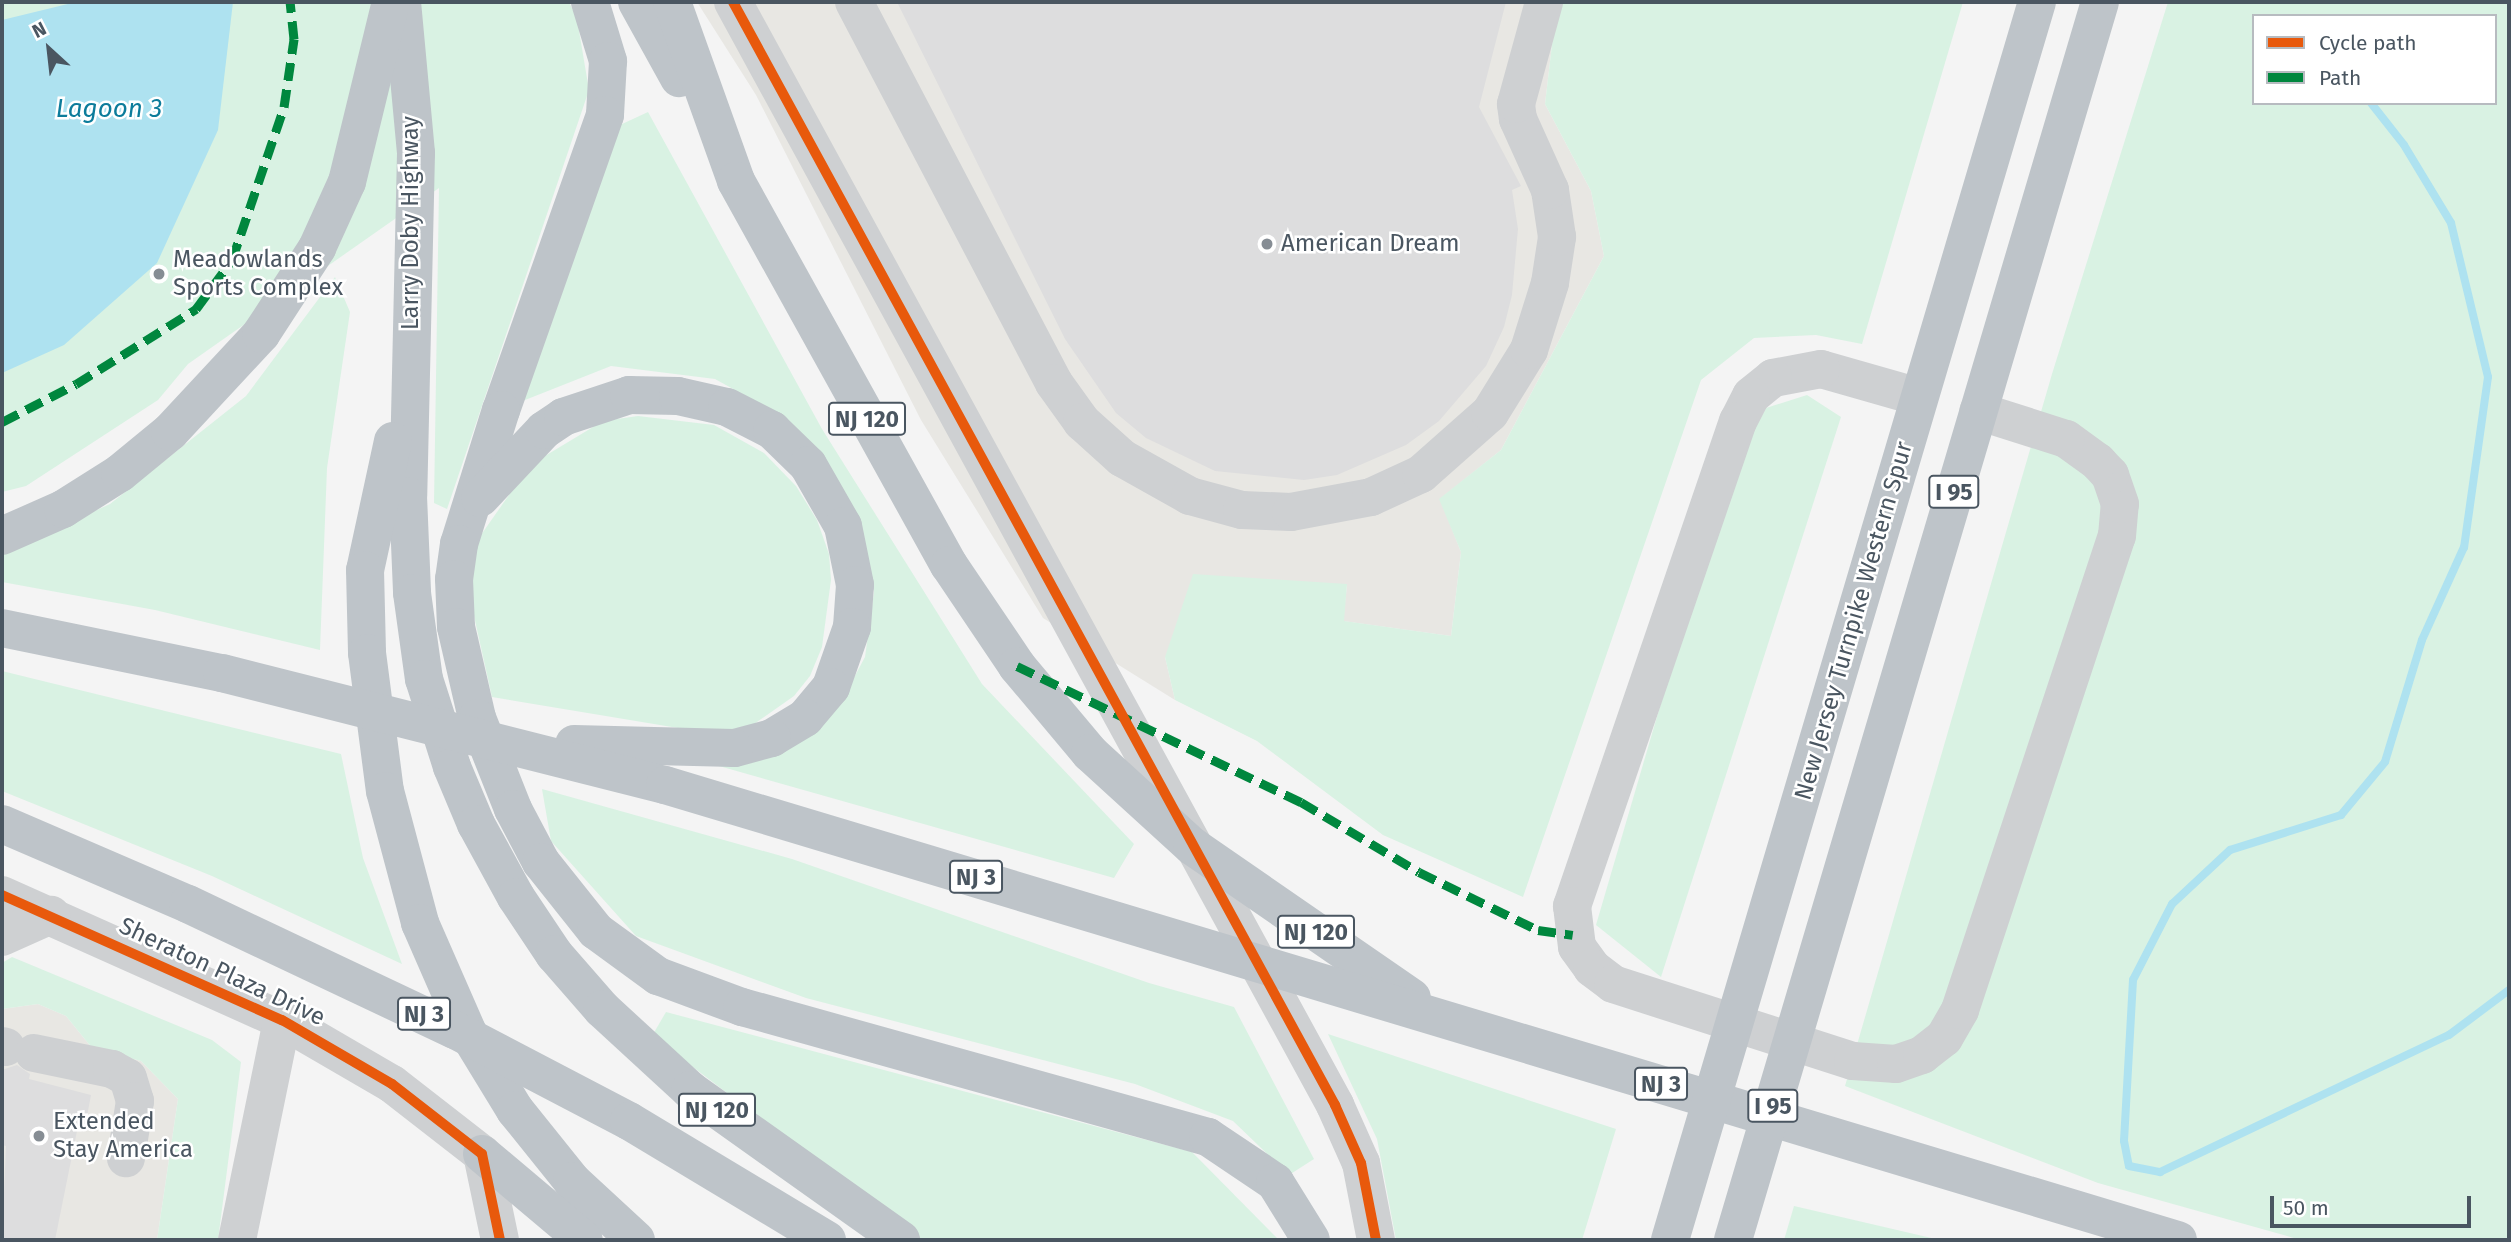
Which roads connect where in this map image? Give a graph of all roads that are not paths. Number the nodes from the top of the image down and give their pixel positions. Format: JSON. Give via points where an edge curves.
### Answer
{"nodes":[{"id":1,"x":391,"y":2,"type":"edge"},
{"id":2,"x":402,"y":2,"type":"edge"},
{"id":3,"x":590,"y":2,"type":"edge"},
{"id":4,"x":637,"y":2,"type":"edge"},
{"id":5,"x":672,"y":2,"type":"edge"},
{"id":6,"x":733,"y":2,"type":"edge"},
{"id":7,"x":854,"y":2,"type":"edge"},
{"id":8,"x":1544,"y":2,"type":"edge"},
{"id":9,"x":2037,"y":2,"type":"edge"},
{"id":10,"x":2100,"y":2,"type":"edge"},
{"id":11,"x":736,"y":181,"type":"junction"},
{"id":12,"x":411,"y":361,"type":"junction"},
{"id":13,"x":1919,"y":397,"type":"junction"},
{"id":14,"x":1978,"y":411,"type":"junction"},
{"id":15,"x":472,"y":507,"type":"junction"},
{"id":16,"x":2,"y":536,"type":"edge"},
{"id":17,"x":2,"y":628,"type":"edge"},
{"id":18,"x":509,"y":743,"type":"junction"},
{"id":19,"x":2,"y":824,"type":"edge"},
{"id":20,"x":2,"y":895,"type":"edge"},
{"id":21,"x":51,"y":915,"type":"junction"},
{"id":22,"x":2,"y":937,"type":"edge"},
{"id":23,"x":1440,"y":1017,"type":"junction"},
{"id":24,"x":282,"y":1020,"type":"junction"},
{"id":25,"x":14,"y":1049,"type":"edge"},
{"id":26,"x":482,"y":1154,"type":"junction"},
{"id":27,"x":126,"y":1158,"type":"dead end"},
{"id":28,"x":1674,"y":1227,"type":"edge"},
{"id":29,"x":1735,"y":1235,"type":"edge"},
{"id":30,"x":237,"y":1240,"type":"edge"},
{"id":31,"x":500,"y":1240,"type":"edge"},
{"id":32,"x":583,"y":1240,"type":"edge"},
{"id":33,"x":636,"y":1240,"type":"edge"},
{"id":34,"x":827,"y":1240,"type":"edge"},
{"id":35,"x":901,"y":1240,"type":"edge"},
{"id":36,"x":1311,"y":1240,"type":"edge"},
{"id":37,"x":1376,"y":1240,"type":"edge"},
{"id":38,"x":2178,"y":1240,"type":"edge"}],
"edges":[{"from":1,"to":16,"type":"highway","via":[[347,181],[317,248],[261,334],[170,432],[128,466],[63,509]]},
{"from":2,"to":12,"type":"highway","name":"Larry Doby Highway","number":"NJ 120","via":[[416,153]]},
{"from":3,"to":15,"type":"highway","via":[[608,61],[605,115]]},
{"from":4,"to":11,"type":"highway","number":"NJ 120"},
{"from":5,"to":11,"type":"highway"},
{"from":6,"to":37,"type":"street","via":[[1335,1105],[1361,1163]]},
{"from":7,"to":8,"type":"street","via":[[1054,383],[1082,422],[1122,458],[1191,496],[1242,510],[1291,512],[1371,497],[1421,474],[1490,413],[1524,360],[1550,283],[1557,237],[1550,190],[1518,119],[1516,104]]},
{"from":9,"to":13,"type":"highway","name":"New Jersey Turnpike Western Spur","number":"I 95"},
{"from":10,"to":14,"type":"highway","number":"I 95"},
{"from":11,"to":23,"type":"highway","number":"NJ 120","via":[[948,565],[1040,694],[1090,753],[1192,846]]},
{"from":12,"to":33,"type":"highway","via":[[365,570],[371,695],[391,819],[420,923],[454,1007],[482,1060],[572,1181]]},
{"from":12,"to":35,"type":"highway","number":"NJ 120","via":[[412,593],[433,711],[491,853],[554,954],[628,1035],[712,1106]]},
{"from":13,"to":14,"type":"street","via":[[1821,369],[1781,375],[1752,396],[1736,429],[1572,906],[1577,947],[1592,968],[1613,984],[1853,1062],[1896,1064],[1922,1055],[1944,1038],[1960,1010],[2117,536],[2120,503],[2109,475],[2098,462],[2066,439]]},
{"from":13,"to":28,"type":"highway","name":"New Jersey Turnpike Western Spur","number":"I 95"},
{"from":14,"to":29,"type":"highway","number":"I 95"},
{"from":15,"to":18,"type":"highway","via":[[509,463],[563,417],[629,395],[678,396],[752,418],[792,447],[833,503],[852,565],[852,627],[841,669],[805,718],[772,738],[713,749]]},
{"from":15,"to":36,"type":"highway","via":[[459,544],[453,606],[477,718],[513,809],[541,862],[596,931],[658,975],[742,1007],[1208,1137],[1275,1182]]},
{"from":17,"to":18,"type":"highway","number":"NJ 3","via":[[222,673]]},
{"from":18,"to":23,"type":"highway","number":"NJ 3","via":[[901,854]]},
{"from":19,"to":34,"type":"highway","number":"NJ 3","via":[[239,927],[466,1035],[629,1121]]},
{"from":20,"to":21,"type":"street","name":"Sheraton Plaza Drive"},
{"from":21,"to":22,"type":"street"},
{"from":21,"to":24,"type":"street","name":"Sheraton Plaza Drive"},
{"from":23,"to":38,"type":"highway","number":"NJ 3"},
{"from":24,"to":26,"type":"street","name":"Sheraton Plaza Drive","via":[[392,1084]]},
{"from":24,"to":30,"type":"street"},
{"from":25,"to":27,"type":"street","via":[[112,1069],[128,1078],[135,1101]]},
{"from":26,"to":31,"type":"street"},
{"from":26,"to":32,"type":"highway"}]}
